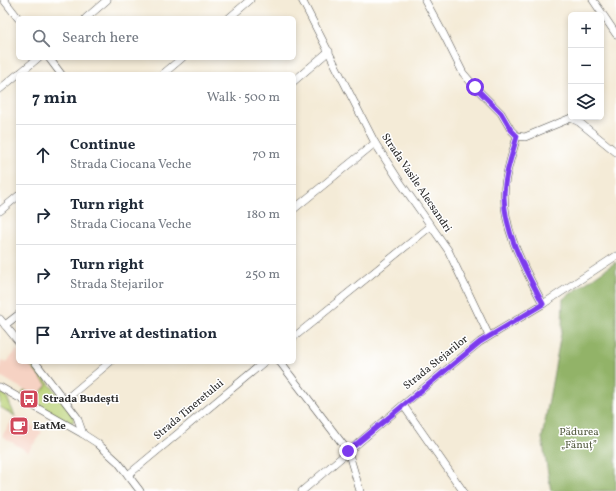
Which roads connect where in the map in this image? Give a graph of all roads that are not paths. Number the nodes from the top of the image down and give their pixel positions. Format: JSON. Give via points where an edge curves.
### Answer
{"nodes":[{"id":1,"x":4,"y":0,"type":"edge"},
{"id":2,"x":107,"y":0,"type":"edge"},
{"id":3,"x":250,"y":0,"type":"edge"},
{"id":4,"x":302,"y":0,"type":"edge"},
{"id":5,"x":425,"y":0,"type":"edge"},
{"id":6,"x":593,"y":0,"type":"edge"},
{"id":7,"x":16,"y":16,"type":"edge"},
{"id":8,"x":88,"y":16,"type":"edge"},
{"id":9,"x":231,"y":16,"type":"edge"},
{"id":10,"x":616,"y":34,"type":"edge"},
{"id":11,"x":329,"y":51,"type":"junction"},
{"id":12,"x":36,"y":60,"type":"edge"},
{"id":13,"x":50,"y":60,"type":"edge"},
{"id":14,"x":180,"y":60,"type":"edge"},
{"id":15,"x":20,"y":72,"type":"edge"},
{"id":16,"x":60,"y":72,"type":"edge"},
{"id":17,"x":165,"y":72,"type":"edge"},
{"id":18,"x":16,"y":76,"type":"edge"},
{"id":19,"x":296,"y":79,"type":"edge"},
{"id":20,"x":0,"y":89,"type":"edge"},
{"id":21,"x":517,"y":136,"type":"junction"},
{"id":22,"x":375,"y":143,"type":"junction"},
{"id":23,"x":616,"y":152,"type":"edge"},
{"id":24,"x":16,"y":198,"type":"edge"},
{"id":25,"x":296,"y":207,"type":"edge"},
{"id":26,"x":0,"y":211,"type":"edge"},
{"id":27,"x":430,"y":226,"type":"junction"},
{"id":28,"x":616,"y":256,"type":"edge"},
{"id":29,"x":543,"y":304,"type":"junction"},
{"id":30,"x":16,"y":317,"type":"edge"},
{"id":31,"x":0,"y":319,"type":"edge"},
{"id":32,"x":5,"y":325,"type":"junction"},
{"id":33,"x":296,"y":336,"type":"edge"},
{"id":34,"x":489,"y":336,"type":"junction"},
{"id":35,"x":16,"y":339,"type":"edge"},
{"id":36,"x":37,"y":364,"type":"edge"},
{"id":37,"x":108,"y":364,"type":"edge"},
{"id":38,"x":262,"y":364,"type":"edge"},
{"id":39,"x":282,"y":364,"type":"edge"},
{"id":40,"x":0,"y":387,"type":"edge"},
{"id":41,"x":65,"y":400,"type":"junction"},
{"id":42,"x":402,"y":405,"type":"junction"},
{"id":43,"x":83,"y":434,"type":"junction"},
{"id":44,"x":348,"y":451,"type":"junction"},
{"id":45,"x":128,"y":475,"type":"junction"},
{"id":46,"x":140,"y":491,"type":"edge"},
{"id":47,"x":302,"y":491,"type":"edge"},
{"id":48,"x":360,"y":491,"type":"edge"},
{"id":49,"x":463,"y":491,"type":"edge"}],
"edges":[{"from":1,"to":7,"type":"street"},
{"from":2,"to":8,"type":"street"},
{"from":3,"to":9,"type":"street"},
{"from":4,"to":11,"type":"street","name":"Strada Vasile Alecsandri"},
{"from":5,"to":21,"type":"street","via":[[463,72],[501,113]]},
{"from":6,"to":10,"type":"street"},
{"from":11,"to":19,"type":"street"},
{"from":11,"to":22,"type":"street","name":"Strada Vasile Alecsandri"},
{"from":12,"to":15,"type":"street"},
{"from":13,"to":16,"type":"street"},
{"from":14,"to":17,"type":"street"},
{"from":18,"to":20,"type":"street"},
{"from":21,"to":23,"type":"street","via":[[524,137],[571,118]]},
{"from":21,"to":29,"type":"street","via":[[505,184],[507,220],[517,251]]},
{"from":22,"to":25,"type":"street"},
{"from":22,"to":27,"type":"street","name":"Strada Vasile Alecsandri"},
{"from":24,"to":26,"type":"street"},
{"from":27,"to":33,"type":"street"},
{"from":27,"to":34,"type":"street","name":"Strada Vasile Alecsandri","via":[[448,250]]},
{"from":28,"to":29,"type":"street","name":"Strada Stejarilor"},
{"from":29,"to":34,"type":"street","name":"Strada Stejarilor"},
{"from":30,"to":32,"type":"street"},
{"from":31,"to":32,"type":"street"},
{"from":32,"to":35,"type":"street"},
{"from":34,"to":42,"type":"street","name":"Strada Stejarilor"},
{"from":36,"to":41,"type":"street"},
{"from":37,"to":41,"type":"street"},
{"from":38,"to":45,"type":"street","name":"Strada Tineretului"},
{"from":39,"to":44,"type":"street"},
{"from":40,"to":43,"type":"street"},
{"from":41,"to":43,"type":"street","via":[[77,417]]},
{"from":42,"to":44,"type":"street","name":"Strada Stejarilor"},
{"from":42,"to":49,"type":"street"},
{"from":43,"to":45,"type":"street","via":[[108,453]]},
{"from":44,"to":47,"type":"street","name":"Strada Stejarilor"},
{"from":44,"to":48,"type":"street"},
{"from":45,"to":46,"type":"street"}]}
